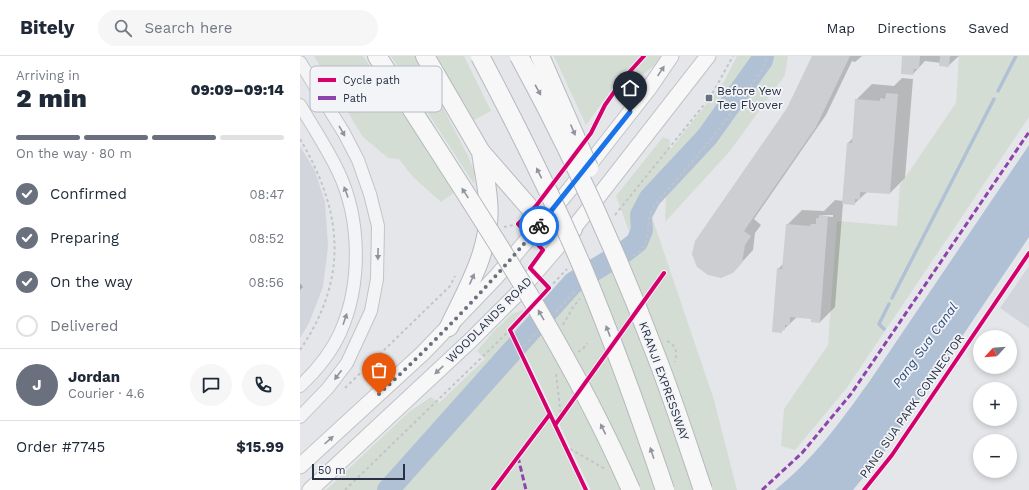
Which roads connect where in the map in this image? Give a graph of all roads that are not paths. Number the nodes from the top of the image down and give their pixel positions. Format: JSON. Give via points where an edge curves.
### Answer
{"nodes":[{"id":1,"x":377,"y":56,"type":"edge"},
{"id":2,"x":424,"y":56,"type":"edge"},
{"id":3,"x":480,"y":56,"type":"edge"},
{"id":4,"x":520,"y":56,"type":"edge"},
{"id":5,"x":540,"y":56,"type":"edge"},
{"id":6,"x":671,"y":56,"type":"edge"},
{"id":7,"x":708,"y":56,"type":"edge"},
{"id":8,"x":300,"y":62,"type":"edge"},
{"id":9,"x":384,"y":66,"type":"edge"},
{"id":10,"x":430,"y":66,"type":"edge"},
{"id":11,"x":310,"y":78,"type":"edge"},
{"id":12,"x":442,"y":86,"type":"edge"},
{"id":13,"x":300,"y":105,"type":"edge"},
{"id":14,"x":331,"y":112,"type":"edge"},
{"id":15,"x":413,"y":112,"type":"edge"},
{"id":16,"x":481,"y":152,"type":"junction"},
{"id":17,"x":537,"y":216,"type":"junction"},
{"id":18,"x":573,"y":230,"type":"junction"},
{"id":19,"x":496,"y":277,"type":"junction"},
{"id":20,"x":517,"y":294,"type":"junction"},
{"id":21,"x":639,"y":310,"type":"junction"},
{"id":22,"x":449,"y":327,"type":"junction"},
{"id":23,"x":300,"y":386,"type":"edge"},
{"id":24,"x":300,"y":417,"type":"edge"},
{"id":25,"x":300,"y":466,"type":"edge"},
{"id":26,"x":310,"y":490,"type":"edge"},
{"id":27,"x":631,"y":490,"type":"edge"},
{"id":28,"x":665,"y":490,"type":"edge"},
{"id":29,"x":702,"y":490,"type":"edge"}],
"edges":[{"from":9,"to":1,"type":"highway","one_way":true,"bridge":true},
{"from":2,"to":10,"type":"highway"},
{"from":28,"to":3,"type":"highway","one_way":true,"bridge":true,"via":[[639,412],[584,271]]},
{"from":4,"to":21,"type":"highway","name":"KRANJI EXPRESSWAY","one_way":true,"bridge":true,"via":[[568,151]]},
{"from":5,"to":21,"type":"highway","one_way":true,"bridge":true,"via":[[595,182]]},
{"from":17,"to":6,"type":"main road","name":"WOODLANDS ROAD","one_way":true,"via":[[650,87]]},
{"from":7,"to":18,"type":"main road","name":"WOODLANDS ROAD"},
{"from":8,"to":11,"type":"street","one_way":true},
{"from":12,"to":16,"type":"highway"},
{"from":23,"to":13,"type":"street","one_way":true,"via":[[330,351],[340,333],[349,306],[355,276],[356,253],[349,200],[339,172]]},
{"from":14,"to":24,"type":"street","one_way":true,"via":[[358,160],[370,194],[378,226],[377,279],[371,311],[347,362],[328,388]]},
{"from":27,"to":15,"type":"highway","one_way":true,"bridge":true,"via":[[599,420],[532,299]]},
{"from":16,"to":17,"type":"highway"},
{"from":22,"to":16,"type":"highway","one_way":true,"via":[[486,241],[488,201]]},
{"from":17,"to":18,"type":"highway","via":[[560,231]]},
{"from":17,"to":19,"type":"main road","name":"WOODLANDS ROAD","via":[[530,237]]},
{"from":18,"to":20,"type":"main road","name":"WOODLANDS ROAD"},
{"from":19,"to":20,"type":"main road","via":[[503,273],[513,274],[519,282]]},
{"from":19,"to":22,"type":"main road","name":"WOODLANDS ROAD"},
{"from":20,"to":26,"type":"main road","name":"WOODLANDS ROAD","one_way":true},
{"from":21,"to":29,"type":"highway","name":"KRANJI EXPRESSWAY","bridge":true},
{"from":25,"to":22,"type":"main road","name":"WOODLANDS ROAD","one_way":true}]}
